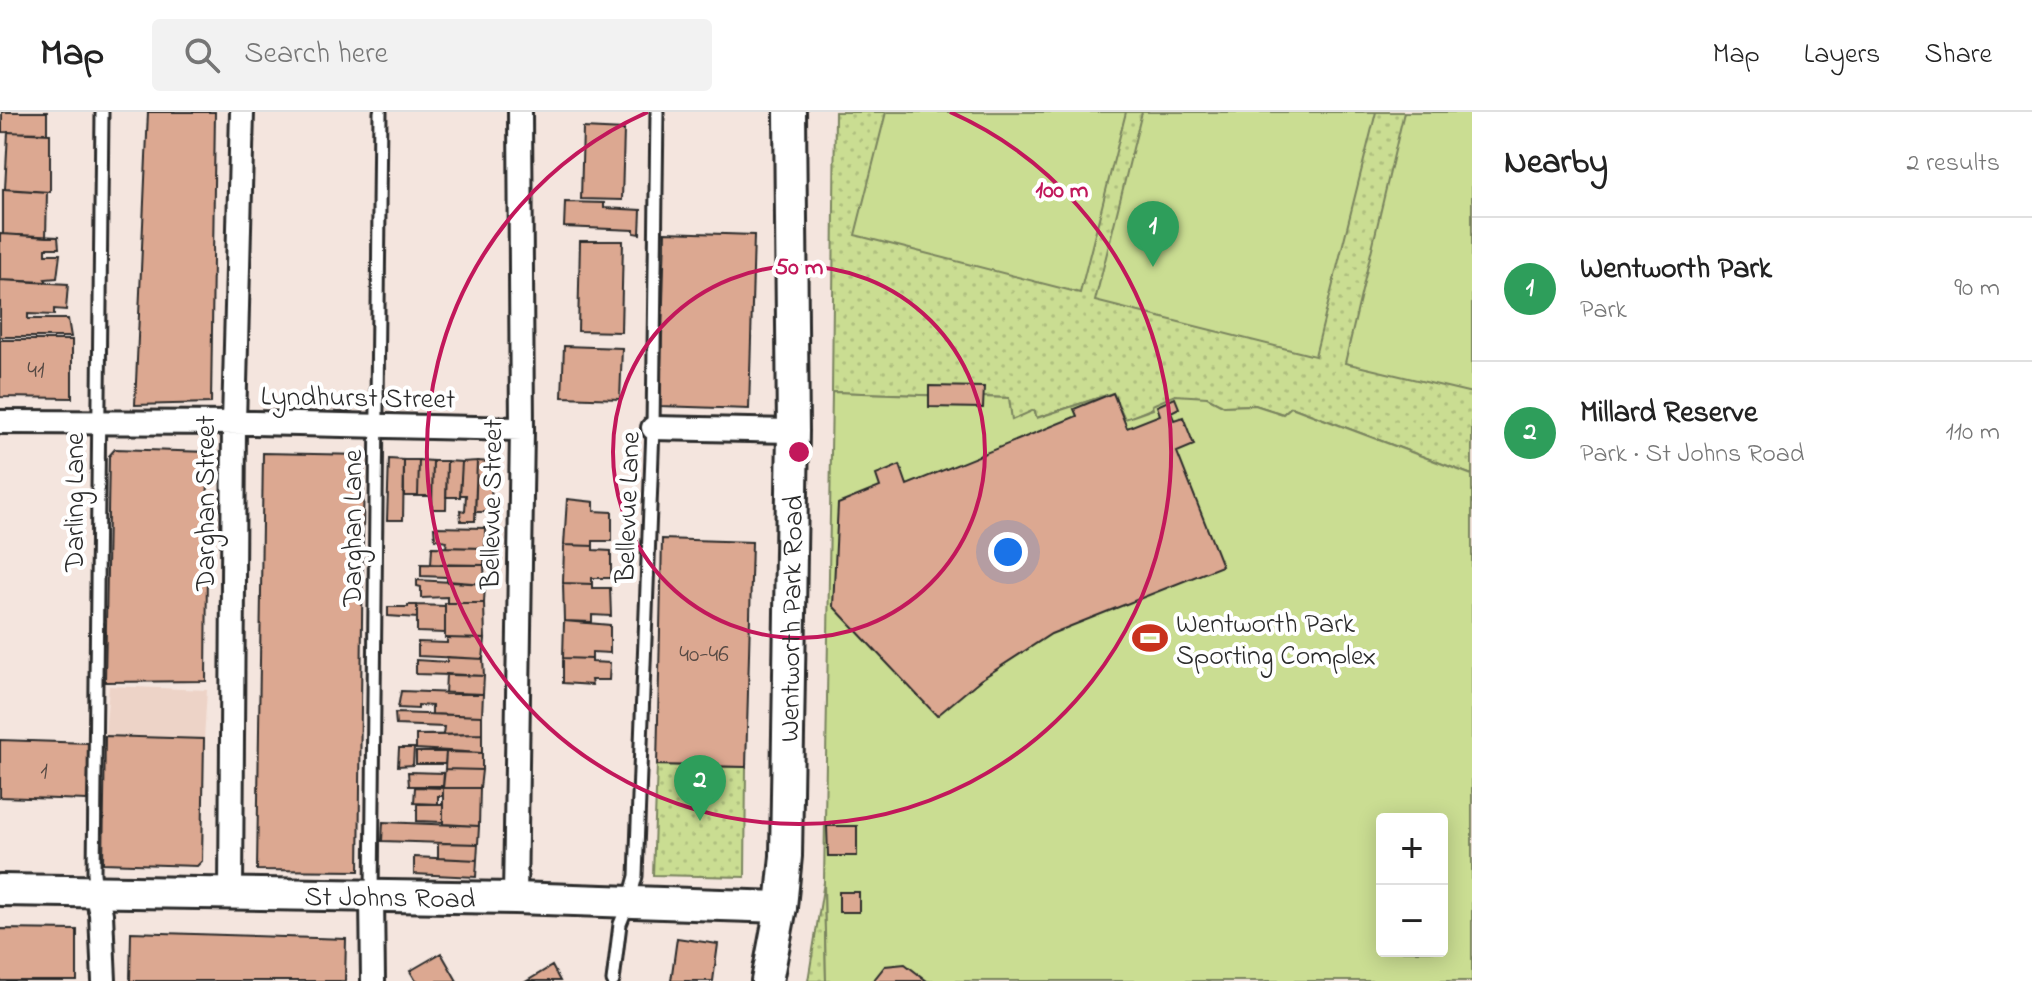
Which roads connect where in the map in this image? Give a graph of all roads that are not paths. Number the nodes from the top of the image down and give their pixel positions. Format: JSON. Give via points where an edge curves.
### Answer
{"nodes":[{"id":1,"x":102,"y":112,"type":"edge"},
{"id":2,"x":242,"y":112,"type":"edge"},
{"id":3,"x":380,"y":112,"type":"edge"},
{"id":4,"x":520,"y":112,"type":"edge"},
{"id":5,"x":657,"y":112,"type":"edge"},
{"id":6,"x":790,"y":112,"type":"edge"},
{"id":7,"x":0,"y":422,"type":"edge"},
{"id":8,"x":97,"y":423,"type":"junction"},
{"id":9,"x":234,"y":423,"type":"junction"},
{"id":10,"x":376,"y":428,"type":"junction"},
{"id":11,"x":653,"y":428,"type":"junction"},
{"id":12,"x":522,"y":429,"type":"junction"},
{"id":13,"x":793,"y":431,"type":"junction"},
{"id":14,"x":0,"y":890,"type":"edge"},
{"id":15,"x":96,"y":892,"type":"junction"},
{"id":16,"x":231,"y":894,"type":"junction"},
{"id":17,"x":372,"y":897,"type":"junction"},
{"id":18,"x":515,"y":898,"type":"junction"},
{"id":19,"x":629,"y":902,"type":"junction"},
{"id":20,"x":781,"y":907,"type":"junction"},
{"id":21,"x":104,"y":981,"type":"edge"},
{"id":22,"x":373,"y":981,"type":"edge"},
{"id":23,"x":613,"y":981,"type":"edge"},
{"id":24,"x":767,"y":981,"type":"edge"}],
"edges":[{"from":1,"to":8,"type":"lane","name":"Darling Lane"},
{"from":2,"to":9,"type":"street","name":"Darghan Street"},
{"from":3,"to":10,"type":"lane","name":"Darghan Lane"},
{"from":4,"to":12,"type":"street","name":"Bellevue Street"},
{"from":5,"to":11,"type":"lane","name":"Bellevue Lane"},
{"from":6,"to":13,"type":"street","name":"Wentworth Park Road"},
{"from":7,"to":8,"type":"street","name":"Lyndhurst Street"},
{"from":8,"to":9,"type":"street","name":"Lyndhurst Street"},
{"from":8,"to":15,"type":"lane","name":"Darling Lane"},
{"from":9,"to":10,"type":"street","name":"Lyndhurst Street"},
{"from":9,"to":16,"type":"street","name":"Darghan Street"},
{"from":10,"to":12,"type":"street","name":"Lyndhurst Street"},
{"from":10,"to":17,"type":"lane","name":"Darghan Lane"},
{"from":11,"to":13,"type":"street"},
{"from":11,"to":19,"type":"lane","name":"Bellevue Lane","via":[[636,876]]},
{"from":12,"to":18,"type":"street","name":"Bellevue Street"},
{"from":13,"to":20,"type":"street","name":"Wentworth Park Road"},
{"from":14,"to":15,"type":"street","name":"St Johns Road"},
{"from":15,"to":16,"type":"street","name":"St Johns Road"},
{"from":15,"to":21,"type":"street"},
{"from":16,"to":17,"type":"street","name":"St Johns Road"},
{"from":17,"to":18,"type":"street","name":"St Johns Road"},
{"from":17,"to":22,"type":"street"},
{"from":18,"to":19,"type":"street","name":"St Johns Road"},
{"from":19,"to":20,"type":"street","name":"St Johns Road"},
{"from":19,"to":23,"type":"lane","name":"Bellevue Lane","via":[[620,924]]},
{"from":20,"to":24,"type":"street","name":"Wentworth Park Road"}]}
